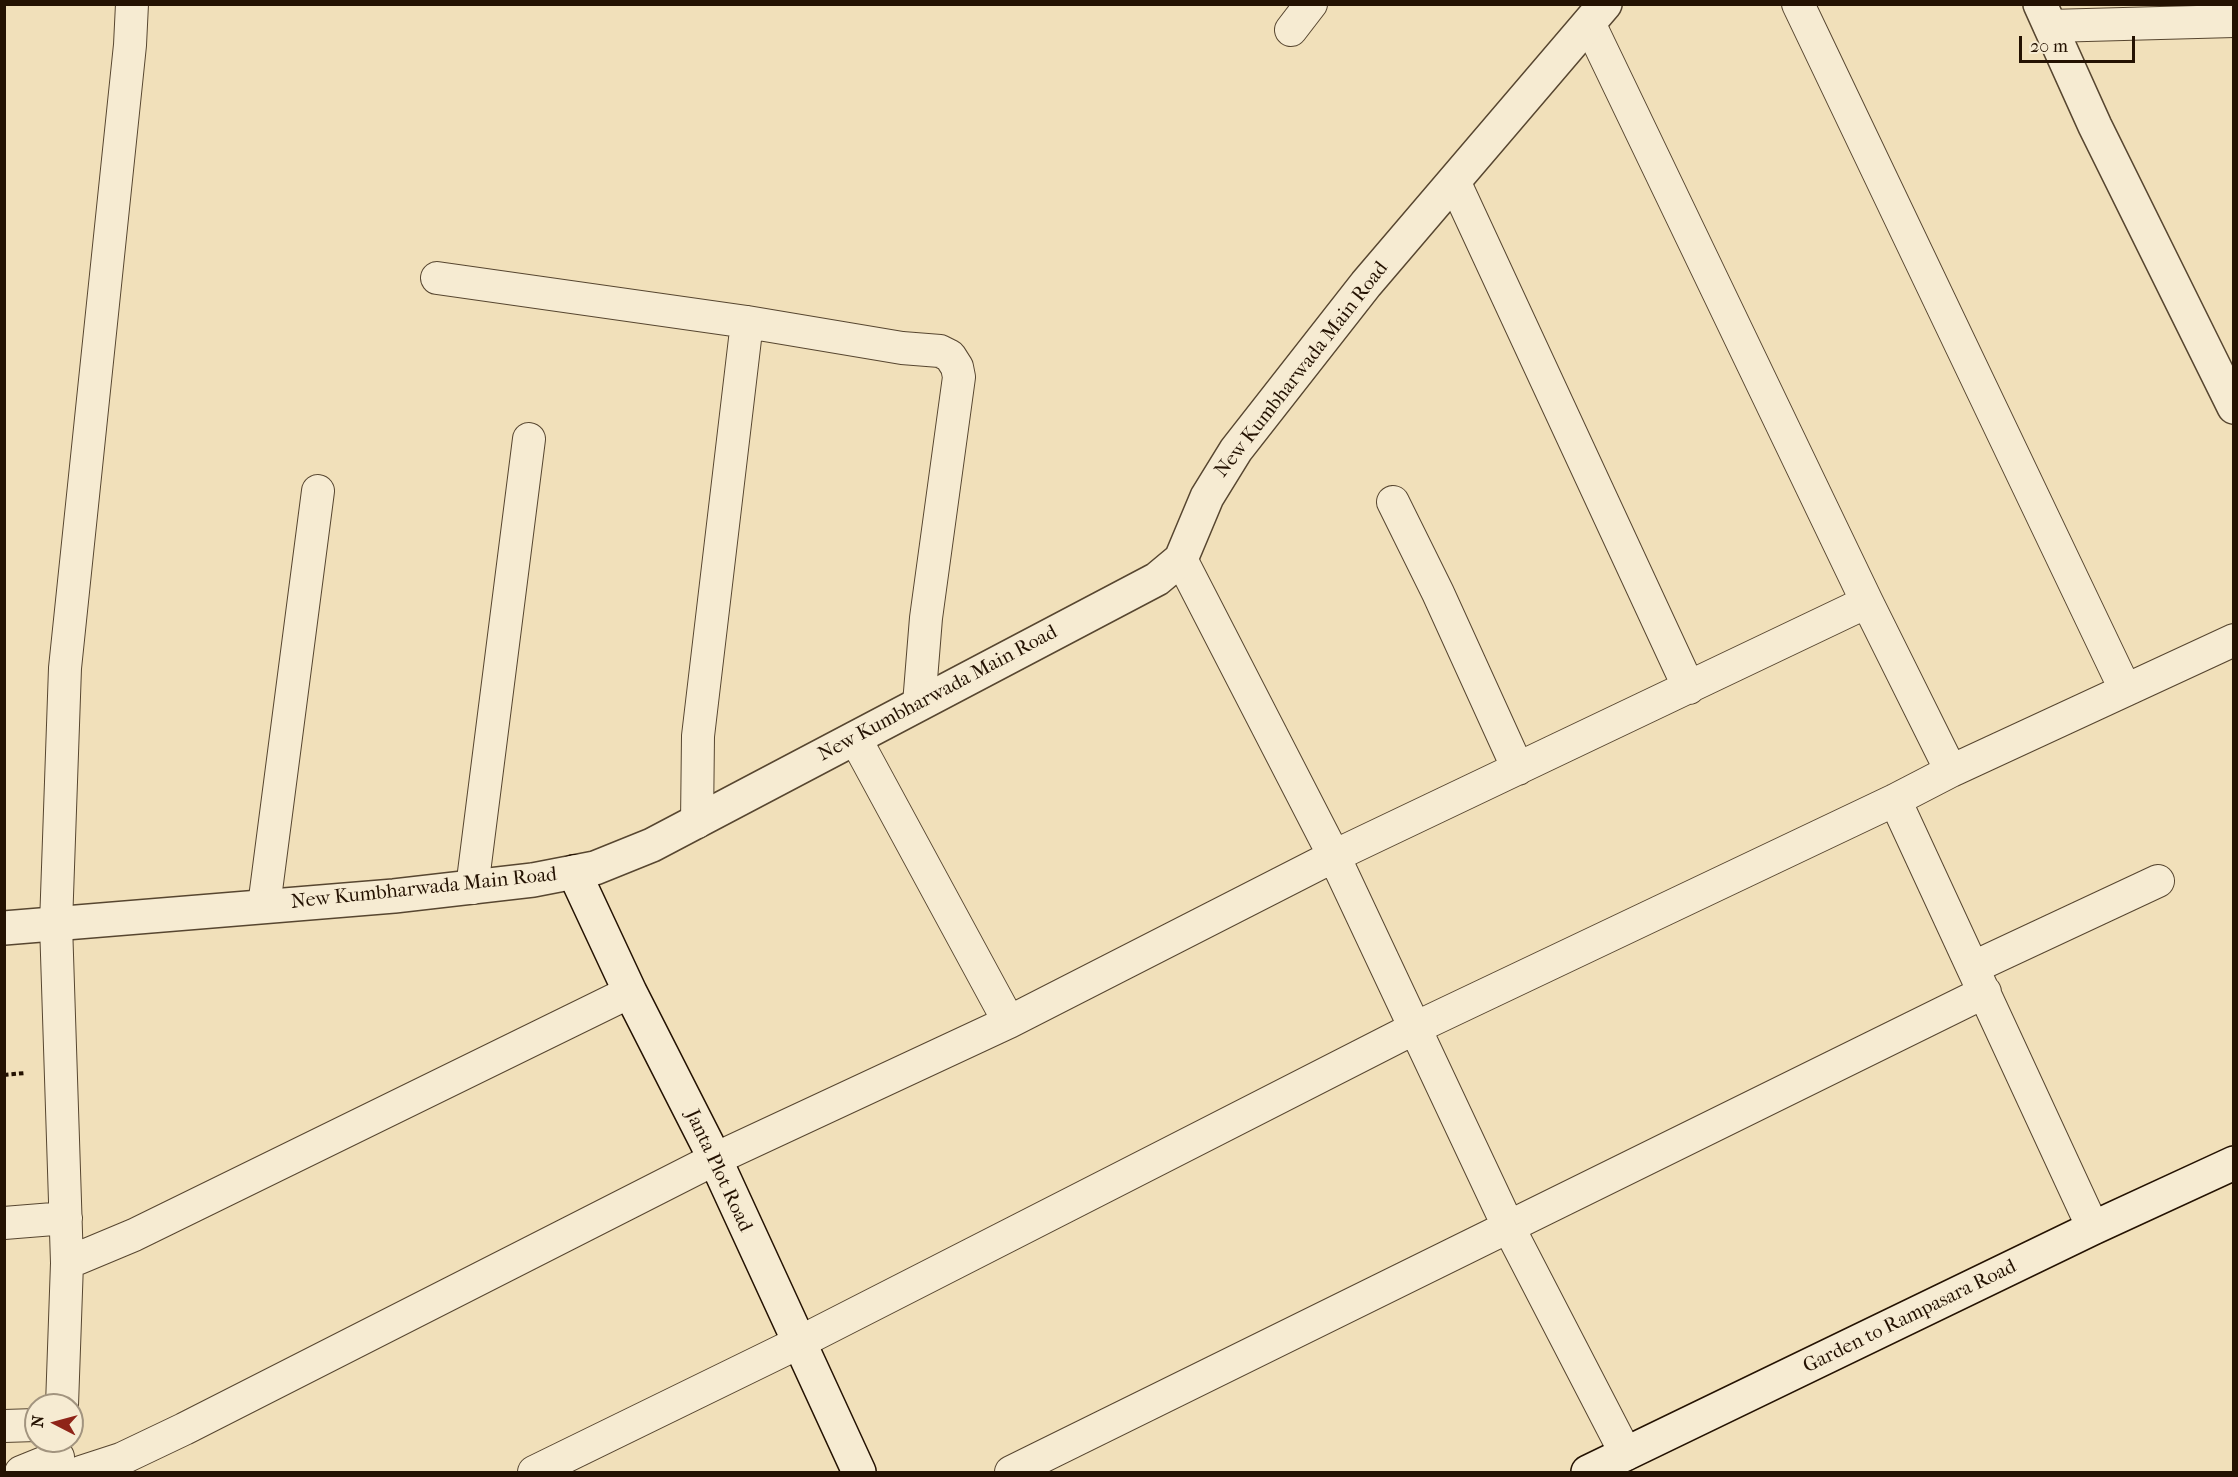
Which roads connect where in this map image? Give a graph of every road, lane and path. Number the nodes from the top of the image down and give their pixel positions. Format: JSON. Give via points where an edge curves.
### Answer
{"nodes":[{"id":1,"x":132,"y":4,"type":"edge"},
{"id":2,"x":1311,"y":4,"type":"edge"},
{"id":3,"x":1798,"y":4,"type":"edge"},
{"id":4,"x":1597,"y":14,"type":"edge"},
{"id":5,"x":2045,"y":15,"type":"edge"},
{"id":6,"x":2234,"y":21,"type":"edge"},
{"id":7,"x":1291,"y":30,"type":"dead end"},
{"id":8,"x":1454,"y":181,"type":"junction"},
{"id":9,"x":437,"y":279,"type":"dead end"},
{"id":10,"x":747,"y":322,"type":"junction"},
{"id":11,"x":2234,"y":407,"type":"edge"},
{"id":12,"x":529,"y":439,"type":"dead end"},
{"id":13,"x":318,"y":491,"type":"dead end"},
{"id":14,"x":1393,"y":502,"type":"dead end"},
{"id":15,"x":1181,"y":559,"type":"junction"},
{"id":16,"x":1867,"y":603,"type":"junction"},
{"id":17,"x":2234,"y":640,"type":"edge"},
{"id":18,"x":1689,"y":688,"type":"junction"},
{"id":19,"x":2125,"y":689,"type":"junction"},
{"id":20,"x":919,"y":704,"type":"junction"},
{"id":21,"x":855,"y":738,"type":"junction"},
{"id":22,"x":1518,"y":769,"type":"junction"},
{"id":23,"x":1951,"y":771,"type":"junction"},
{"id":24,"x":1894,"y":800,"type":"junction"},
{"id":25,"x":697,"y":822,"type":"junction"},
{"id":26,"x":1334,"y":856,"type":"junction"},
{"id":27,"x":574,"y":872,"type":"junction"},
{"id":28,"x":2158,"y":881,"type":"dead end"},
{"id":29,"x":472,"y":888,"type":"junction"},
{"id":30,"x":264,"y":906,"type":"junction"},
{"id":31,"x":56,"y":924,"type":"junction"},
{"id":32,"x":4,"y":928,"type":"edge"},
{"id":33,"x":1979,"y":980,"type":"junction"},
{"id":34,"x":630,"y":992,"type":"junction"},
{"id":35,"x":1010,"y":1022,"type":"junction"},
{"id":36,"x":1415,"y":1028,"type":"junction"},
{"id":37,"x":714,"y":1159,"type":"junction"},
{"id":38,"x":2234,"y":1163,"type":"edge"},
{"id":39,"x":66,"y":1218,"type":"junction"},
{"id":40,"x":4,"y":1223,"type":"edge"},
{"id":41,"x":1509,"y":1228,"type":"junction"},
{"id":42,"x":2093,"y":1228,"type":"junction"},
{"id":43,"x":67,"y":1263,"type":"junction"},
{"id":44,"x":798,"y":1343,"type":"junction"},
{"id":45,"x":62,"y":1393,"type":"edge"},
{"id":46,"x":24,"y":1425,"type":"edge"},
{"id":47,"x":4,"y":1426,"type":"edge"},
{"id":48,"x":1626,"y":1454,"type":"junction"},
{"id":49,"x":64,"y":1461,"type":"edge"},
{"id":50,"x":21,"y":1473,"type":"edge"},
{"id":51,"x":534,"y":1473,"type":"edge"},
{"id":52,"x":859,"y":1473,"type":"edge"},
{"id":53,"x":1011,"y":1473,"type":"edge"},
{"id":54,"x":1588,"y":1473,"type":"edge"}],
"edges":[{"from":1,"to":31,"type":"street","via":[[64,668]]},
{"from":2,"to":7,"type":"street"},
{"from":3,"to":19,"type":"street"},
{"from":4,"to":8,"type":"street","name":"New Kumbharwada Main Road"},
{"from":4,"to":16,"type":"street"},
{"from":5,"to":6,"type":"street"},
{"from":5,"to":11,"type":"street"},
{"from":8,"to":15,"type":"street","name":"New Kumbharwada Main Road","via":[[1366,284],[1236,450],[1207,497]]},
{"from":8,"to":18,"type":"street"},
{"from":9,"to":10,"type":"street"},
{"from":10,"to":20,"type":"street","via":[[940,351],[950,356],[957,367],[959,377],[926,618]]},
{"from":10,"to":25,"type":"street","via":[[698,736]]},
{"from":12,"to":29,"type":"street"},
{"from":13,"to":30,"type":"street"},
{"from":14,"to":22,"type":"street"},
{"from":15,"to":20,"type":"street","name":"New Kumbharwada Main Road","via":[[1157,579]]},
{"from":15,"to":26,"type":"street"},
{"from":16,"to":18,"type":"street"},
{"from":16,"to":23,"type":"street"},
{"from":17,"to":19,"type":"street"},
{"from":18,"to":22,"type":"street"},
{"from":19,"to":23,"type":"street"},
{"from":20,"to":21,"type":"street","name":"New Kumbharwada Main Road"},
{"from":21,"to":25,"type":"street","name":"New Kumbharwada Main Road"},
{"from":21,"to":35,"type":"street"},
{"from":22,"to":26,"type":"street"},
{"from":23,"to":24,"type":"street"},
{"from":24,"to":33,"type":"street"},
{"from":24,"to":36,"type":"street"},
{"from":25,"to":27,"type":"street","name":"New Kumbharwada Main Road","via":[[652,845]]},
{"from":26,"to":35,"type":"street"},
{"from":26,"to":36,"type":"street"},
{"from":27,"to":29,"type":"street","name":"New Kumbharwada Main Road"},
{"from":27,"to":34,"type":"street","name":"Janta Plot Road"},
{"from":28,"to":33,"type":"street"},
{"from":29,"to":30,"type":"street","name":"New Kumbharwada Main Road"},
{"from":30,"to":31,"type":"street","name":"New Kumbharwada Main Road"},
{"from":31,"to":32,"type":"street","name":"New Kumbharwada Main Road"},
{"from":31,"to":39,"type":"street"},
{"from":33,"to":41,"type":"street"},
{"from":33,"to":42,"type":"street"},
{"from":34,"to":37,"type":"street","name":"Janta Plot Road"},
{"from":34,"to":43,"type":"street","via":[[134,1235]]},
{"from":35,"to":37,"type":"street"},
{"from":36,"to":41,"type":"street"},
{"from":36,"to":44,"type":"street"},
{"from":37,"to":44,"type":"street","name":"Janta Plot Road"},
{"from":37,"to":49,"type":"street","via":[[121,1459]]},
{"from":38,"to":42,"type":"street","name":"Garden to Rampasara Road"},
{"from":39,"to":40,"type":"street"},
{"from":39,"to":43,"type":"street"},
{"from":41,"to":48,"type":"street"},
{"from":41,"to":53,"type":"street"},
{"from":42,"to":48,"type":"street","name":"Garden to Rampasara Road"},
{"from":43,"to":45,"type":"street"},
{"from":44,"to":51,"type":"street"},
{"from":44,"to":52,"type":"street","name":"Janta Plot Road"},
{"from":46,"to":47,"type":"street"},
{"from":48,"to":54,"type":"street","name":"Garden to Rampasara Road"},
{"from":49,"to":50,"type":"street"}]}
